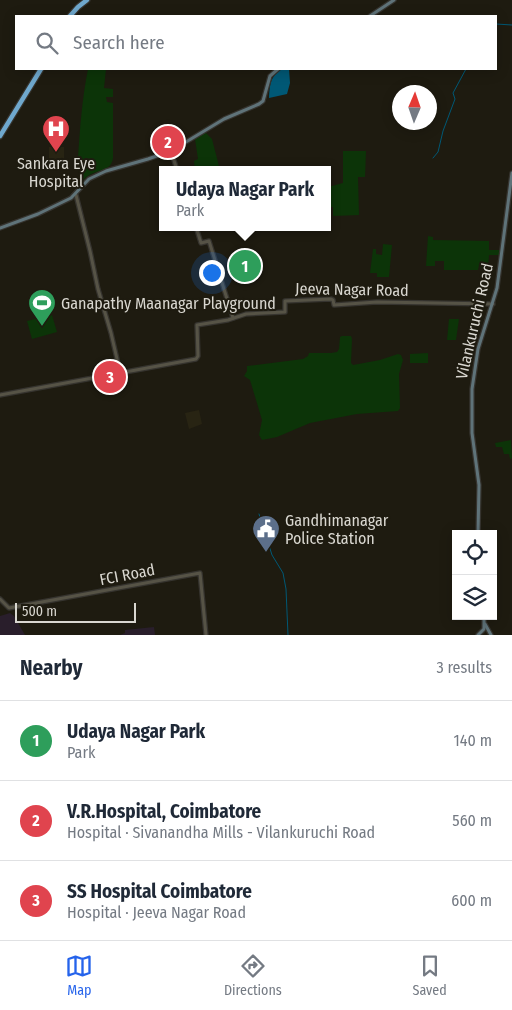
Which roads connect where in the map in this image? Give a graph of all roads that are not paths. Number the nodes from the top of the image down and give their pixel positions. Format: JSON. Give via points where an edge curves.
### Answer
{"nodes":[{"id":1,"x":86,"y":0,"type":"edge"},
{"id":2,"x":394,"y":0,"type":"edge"},
{"id":3,"x":70,"y":15,"type":"edge"},
{"id":4,"x":372,"y":15,"type":"edge"},
{"id":5,"x":39,"y":70,"type":"edge"},
{"id":6,"x":39,"y":70,"type":"edge"},
{"id":7,"x":277,"y":70,"type":"edge"},
{"id":8,"x":0,"y":132,"type":"edge"},
{"id":9,"x":0,"y":136,"type":"edge"},
{"id":10,"x":171,"y":151,"type":"junction"},
{"id":11,"x":176,"y":166,"type":"edge"},
{"id":12,"x":512,"y":174,"type":"edge"},
{"id":13,"x":76,"y":195,"type":"junction"},
{"id":14,"x":0,"y":228,"type":"edge"},
{"id":15,"x":197,"y":231,"type":"edge"},
{"id":16,"x":493,"y":304,"type":"junction"},
{"id":17,"x":233,"y":318,"type":"junction"},
{"id":18,"x":120,"y":372,"type":"junction"},
{"id":19,"x":0,"y":395,"type":"edge"},
{"id":20,"x":478,"y":530,"type":"edge"},
{"id":21,"x":0,"y":599,"type":"edge"},
{"id":22,"x":485,"y":620,"type":"edge"},
{"id":23,"x":485,"y":623,"type":"junction"},
{"id":24,"x":206,"y":635,"type":"edge"},
{"id":25,"x":478,"y":635,"type":"edge"},
{"id":26,"x":491,"y":635,"type":"edge"}],
"edges":[{"from":1,"to":3,"type":"highway"},
{"from":2,"to":4,"type":"main road"},
{"from":5,"to":8,"type":"highway"},
{"from":6,"to":9,"type":"highway"},
{"from":7,"to":10,"type":"main road","via":[[270,76],[263,101],[224,119]]},
{"from":10,"to":11,"type":"street"},
{"from":10,"to":13,"type":"main road","via":[[106,171],[89,179]]},
{"from":12,"to":16,"type":"main road","name":"Vilankuruchi Road"},
{"from":13,"to":14,"type":"main road"},
{"from":13,"to":18,"type":"street"},
{"from":15,"to":17,"type":"street","via":[[201,243],[209,241]]},
{"from":16,"to":17,"type":"street","name":"Jeeva Nagar Road","via":[[377,302],[334,305],[330,299],[284,301],[285,312],[256,312]]},
{"from":16,"to":20,"type":"main road","name":"Vilankuruchi Road","via":[[478,350],[472,389],[472,433],[479,485]]},
{"from":17,"to":18,"type":"street","name":"Jeeva Nagar Road","via":[[198,325],[196,359]]},
{"from":18,"to":19,"type":"street","name":"Jeeva Nagar Road"},
{"from":21,"to":24,"type":"street","name":"FCI Road","via":[[9,608],[200,573]]},
{"from":22,"to":23,"type":"main road"},
{"from":23,"to":25,"type":"main road"},
{"from":23,"to":26,"type":"main road"}]}
